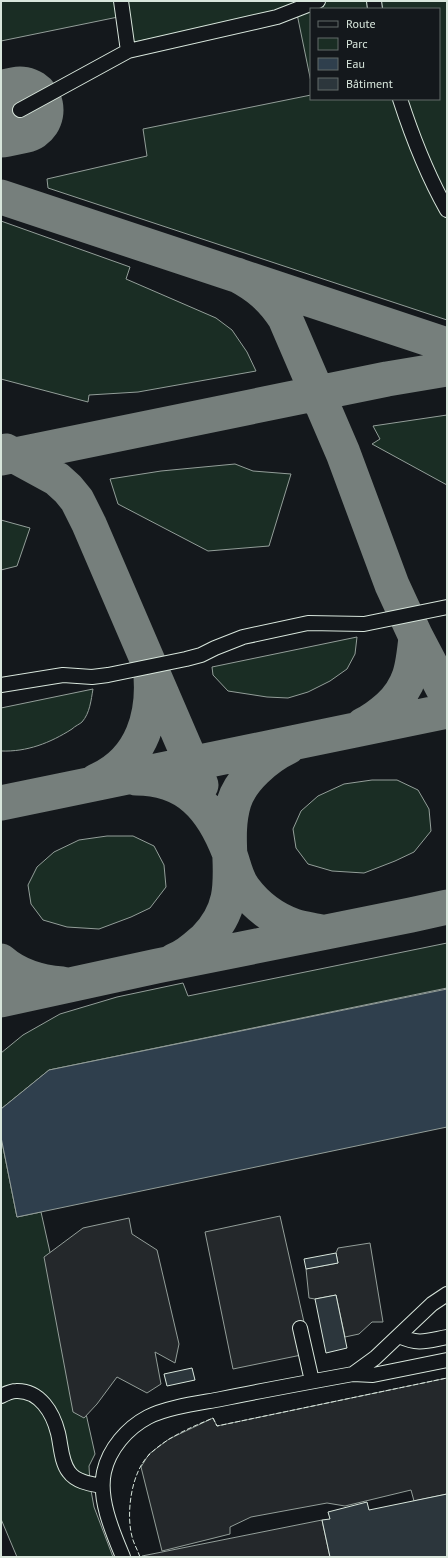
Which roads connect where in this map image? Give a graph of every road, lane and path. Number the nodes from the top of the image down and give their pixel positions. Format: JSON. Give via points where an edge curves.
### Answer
{"nodes":[{"id":1,"x":121,"y":1,"type":"edge"},
{"id":2,"x":318,"y":1,"type":"edge"},
{"id":3,"x":128,"y":51,"type":"junction"},
{"id":4,"x":400,"y":100,"type":"edge"},
{"id":5,"x":20,"y":110,"type":"dead end"},
{"id":6,"x":447,"y":210,"type":"edge"},
{"id":7,"x":447,"y":607,"type":"edge"},
{"id":8,"x":1,"y":685,"type":"edge"},
{"id":9,"x":447,"y":1294,"type":"edge"},
{"id":10,"x":300,"y":1328,"type":"dead end"},
{"id":11,"x":399,"y":1336,"type":"junction"},
{"id":12,"x":447,"y":1337,"type":"edge"},
{"id":13,"x":447,"y":1360,"type":"edge"},
{"id":14,"x":353,"y":1374,"type":"junction"},
{"id":15,"x":312,"y":1381,"type":"junction"},
{"id":16,"x":1,"y":1396,"type":"edge"},
{"id":17,"x":102,"y":1486,"type":"junction"},
{"id":18,"x":123,"y":1557,"type":"edge"}],
"edges":[{"from":1,"to":3,"type":"lane"},
{"from":2,"to":3,"type":"lane","via":[[277,17]]},
{"from":3,"to":5,"type":"lane"},
{"from":4,"to":6,"type":"lane","via":[[416,148]]},
{"from":7,"to":8,"type":"lane","via":[[364,624],[308,623],[243,637],[202,655],[92,678],[62,675]]},
{"from":9,"to":11,"type":"lane","via":[[432,1304]]},
{"from":10,"to":15,"type":"lane"},
{"from":11,"to":12,"type":"lane","via":[[412,1342]]},
{"from":11,"to":14,"type":"lane"},
{"from":13,"to":14,"type":"lane","via":[[373,1375]]},
{"from":14,"to":15,"type":"lane"},
{"from":15,"to":17,"type":"lane","via":[[198,1403],[162,1411],[148,1417],[115,1445],[107,1460]]},
{"from":16,"to":17,"type":"lane","via":[[15,1391],[28,1393],[41,1400],[50,1412],[58,1432],[62,1455],[69,1472],[87,1484]]},
{"from":17,"to":18,"type":"lane","via":[[108,1520]]}]}
